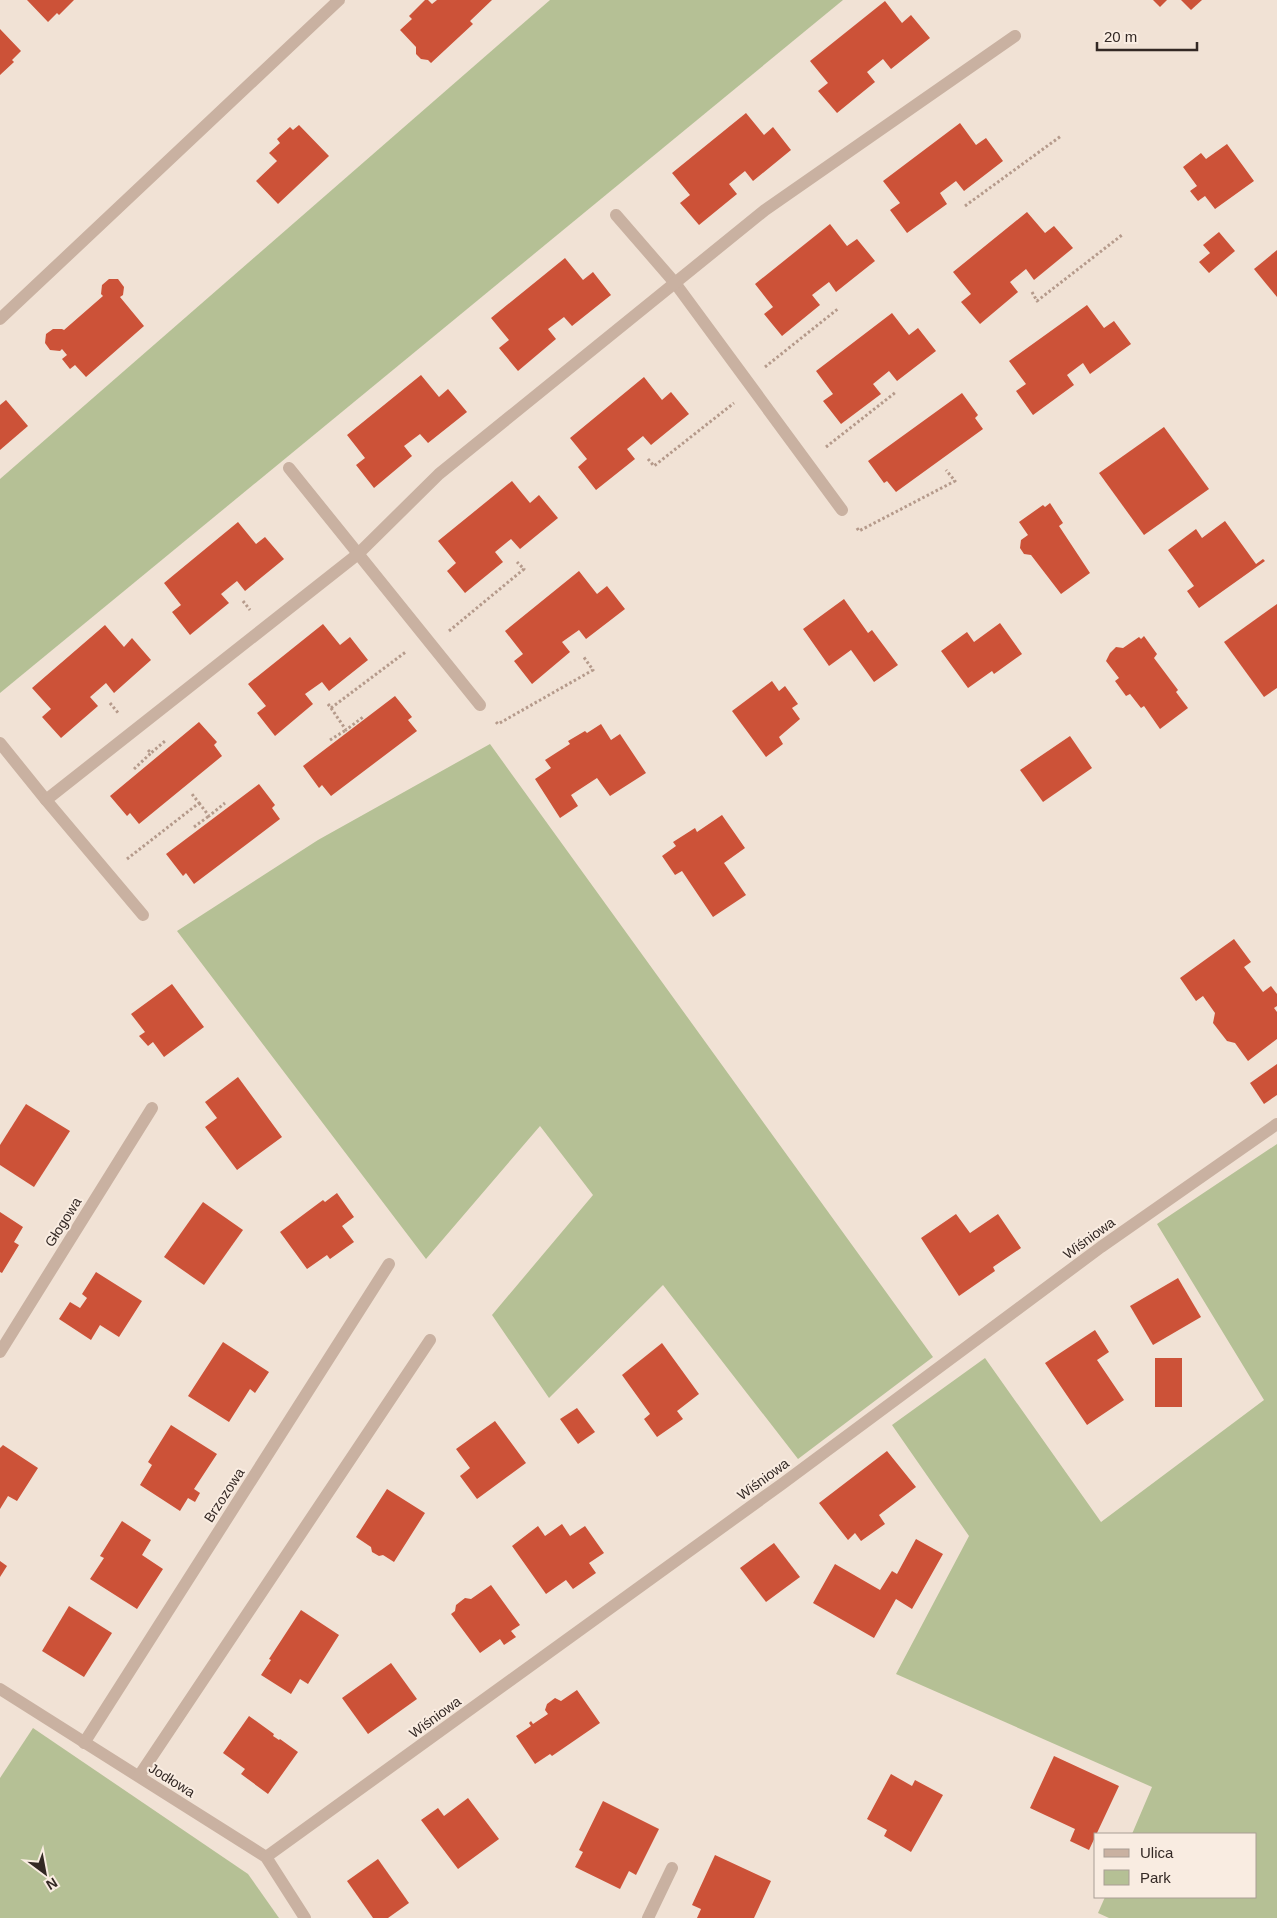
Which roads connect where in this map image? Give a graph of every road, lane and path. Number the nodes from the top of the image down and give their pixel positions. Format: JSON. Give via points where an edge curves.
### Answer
{"nodes":[{"id":1,"x":339,"y":0,"type":"edge"},
{"id":2,"x":1015,"y":36,"type":"dead end"},
{"id":3,"x":1062,"y":136,"type":"dead end"},
{"id":4,"x":965,"y":206,"type":"dead end"},
{"id":5,"x":616,"y":215,"type":"dead end"},
{"id":6,"x":1122,"y":236,"type":"dead end"},
{"id":7,"x":676,"y":282,"type":"junction"},
{"id":8,"x":1032,"y":292,"type":"dead end"},
{"id":9,"x":839,"y":308,"type":"dead end"},
{"id":10,"x":0,"y":319,"type":"edge"},
{"id":11,"x":750,"y":385,"type":"junction"},
{"id":12,"x":896,"y":392,"type":"dead end"},
{"id":13,"x":648,"y":459,"type":"dead end"},
{"id":14,"x":806,"y":462,"type":"junction"},
{"id":15,"x":289,"y":468,"type":"dead end"},
{"id":16,"x":946,"y":470,"type":"dead end"},
{"id":17,"x":842,"y":510,"type":"joint"},
{"id":18,"x":358,"y":554,"type":"junction"},
{"id":19,"x":517,"y":562,"type":"dead end"},
{"id":20,"x":429,"y":641,"type":"junction"},
{"id":21,"x":583,"y":656,"type":"dead end"},
{"id":22,"x":328,"y":704,"type":"dead end"},
{"id":23,"x":480,"y":705,"type":"joint"},
{"id":24,"x":331,"y":708,"type":"junction"},
{"id":25,"x":363,"y":717,"type":"dead end"},
{"id":26,"x":346,"y":730,"type":"junction"},
{"id":27,"x":330,"y":740,"type":"dead end"},
{"id":28,"x":0,"y":743,"type":"edge"},
{"id":29,"x":151,"y":753,"type":"dead end"},
{"id":30,"x":134,"y":768,"type":"dead end"},
{"id":31,"x":192,"y":794,"type":"dead end"},
{"id":32,"x":46,"y":800,"type":"junction"},
{"id":33,"x":200,"y":803,"type":"junction"},
{"id":34,"x":226,"y":803,"type":"dead end"},
{"id":35,"x":209,"y":816,"type":"junction"},
{"id":36,"x":194,"y":827,"type":"dead end"},
{"id":37,"x":108,"y":873,"type":"junction"},
{"id":38,"x":143,"y":915,"type":"dead end"},
{"id":39,"x":152,"y":1108,"type":"dead end"},
{"id":40,"x":1277,"y":1124,"type":"edge"},
{"id":41,"x":389,"y":1264,"type":"dead end"},
{"id":42,"x":430,"y":1340,"type":"dead end"},
{"id":43,"x":0,"y":1352,"type":"edge"},
{"id":44,"x":0,"y":1689,"type":"edge"},
{"id":45,"x":84,"y":1743,"type":"junction"},
{"id":46,"x":139,"y":1776,"type":"junction"},
{"id":47,"x":266,"y":1858,"type":"junction"},
{"id":48,"x":672,"y":1868,"type":"dead end"},
{"id":49,"x":305,"y":1918,"type":"edge"},
{"id":50,"x":648,"y":1918,"type":"edge"}],
"edges":[{"from":1,"to":10,"type":"street"},
{"from":2,"to":7,"type":"street","via":[[764,210]]},
{"from":3,"to":4,"type":"path"},
{"from":5,"to":7,"type":"street"},
{"from":6,"to":8,"type":"path","via":[[1037,301]]},
{"from":7,"to":11,"type":"street"},
{"from":7,"to":18,"type":"street","via":[[439,474]]},
{"from":9,"to":11,"type":"path"},
{"from":11,"to":13,"type":"path","via":[[654,466]]},
{"from":11,"to":14,"type":"street"},
{"from":12,"to":14,"type":"path"},
{"from":14,"to":17,"type":"street"},
{"from":15,"to":18,"type":"street"},
{"from":16,"to":17,"type":"path","via":[[955,481],[859,531]]},
{"from":18,"to":20,"type":"street"},
{"from":18,"to":32,"type":"street"},
{"from":19,"to":20,"type":"path","via":[[524,569]]},
{"from":20,"to":23,"type":"street"},
{"from":20,"to":24,"type":"path"},
{"from":21,"to":23,"type":"path","via":[[593,670],[498,724]]},
{"from":22,"to":24,"type":"path"},
{"from":24,"to":26,"type":"path"},
{"from":25,"to":26,"type":"path"},
{"from":26,"to":27,"type":"path"},
{"from":28,"to":32,"type":"street"},
{"from":29,"to":30,"type":"path"},
{"from":31,"to":33,"type":"path"},
{"from":32,"to":37,"type":"street"},
{"from":33,"to":35,"type":"path"},
{"from":33,"to":37,"type":"path"},
{"from":34,"to":35,"type":"path"},
{"from":35,"to":36,"type":"path"},
{"from":37,"to":38,"type":"street"},
{"from":39,"to":43,"type":"street","name":"Głogowa"},
{"from":40,"to":47,"type":"street","name":"Wiśniowa","via":[[1101,1247],[782,1484]]},
{"from":41,"to":45,"type":"street","name":"Brzozowa"},
{"from":42,"to":46,"type":"street"},
{"from":44,"to":45,"type":"street","name":"Jodłowa"},
{"from":45,"to":46,"type":"street","name":"Jodłowa"},
{"from":46,"to":47,"type":"street","name":"Jodłowa"},
{"from":47,"to":49,"type":"street","name":"Jodłowa"},
{"from":48,"to":50,"type":"street"}]}
